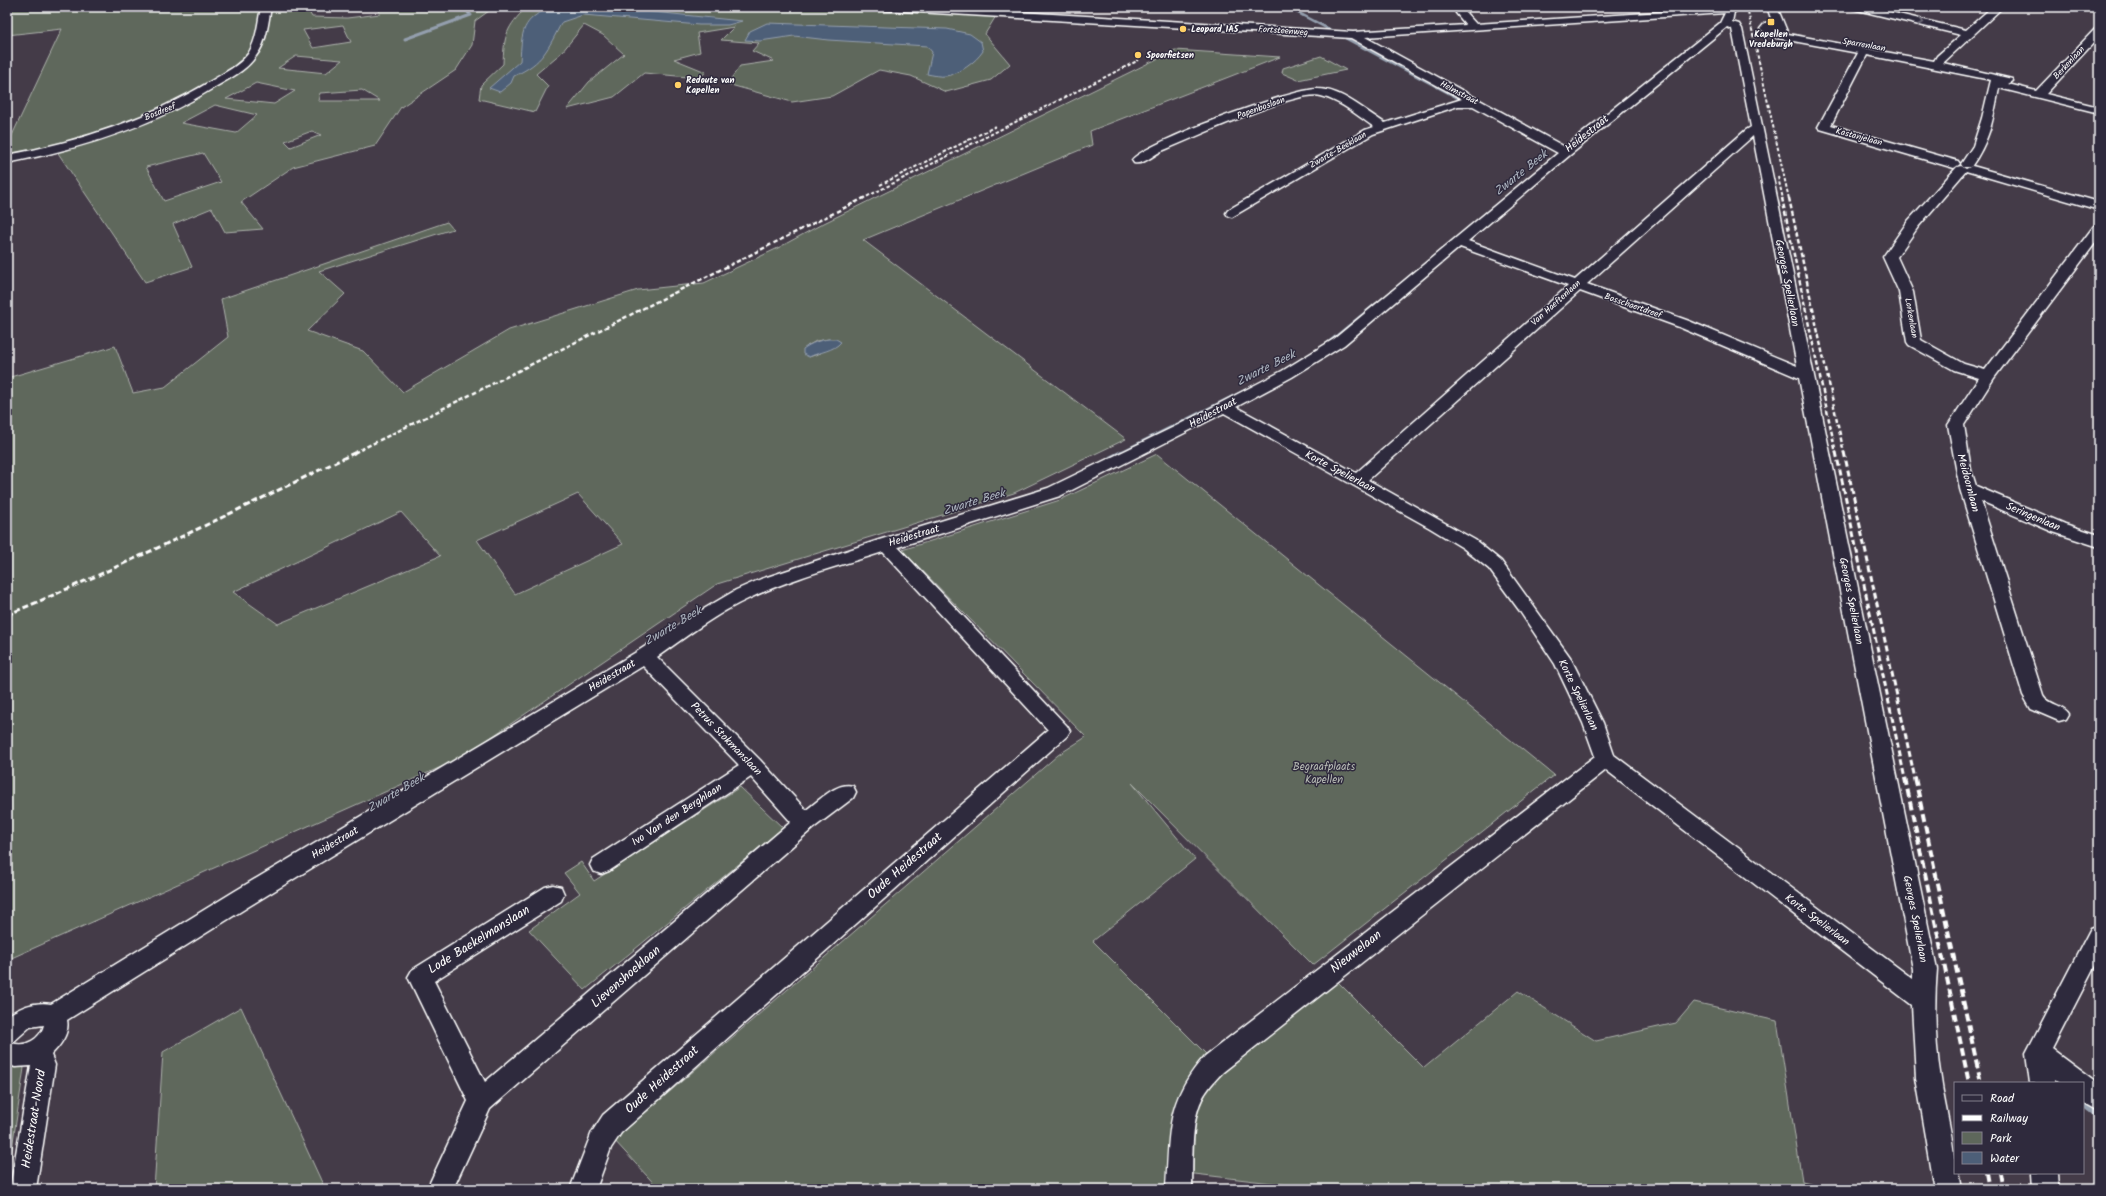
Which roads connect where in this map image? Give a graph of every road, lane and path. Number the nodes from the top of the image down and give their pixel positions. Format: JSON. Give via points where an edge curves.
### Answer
{"nodes":[{"id":1,"x":266,"y":7,"type":"edge"},
{"id":2,"x":884,"y":7,"type":"edge"},
{"id":3,"x":1463,"y":7,"type":"edge"},
{"id":4,"x":1741,"y":7,"type":"edge"},
{"id":5,"x":1772,"y":7,"type":"edge"},
{"id":6,"x":1856,"y":7,"type":"edge"},
{"id":7,"x":1998,"y":7,"type":"edge"},
{"id":8,"x":1726,"y":9,"type":"edge"},
{"id":9,"x":1683,"y":15,"type":"junction"},
{"id":10,"x":1721,"y":26,"type":"junction"},
{"id":11,"x":1474,"y":28,"type":"junction"},
{"id":12,"x":1782,"y":30,"type":"junction"},
{"id":13,"x":2099,"y":31,"type":"edge"},
{"id":14,"x":1967,"y":34,"type":"junction"},
{"id":15,"x":1352,"y":35,"type":"junction"},
{"id":16,"x":1864,"y":52,"type":"junction"},
{"id":17,"x":1939,"y":61,"type":"junction"},
{"id":18,"x":1996,"y":81,"type":"junction"},
{"id":19,"x":2042,"y":92,"type":"junction"},
{"id":20,"x":1477,"y":102,"type":"junction"},
{"id":21,"x":2099,"y":110,"type":"edge"},
{"id":22,"x":1383,"y":127,"type":"junction"},
{"id":23,"x":1757,"y":129,"type":"junction"},
{"id":24,"x":1566,"y":152,"type":"junction"},
{"id":25,"x":7,"y":159,"type":"edge"},
{"id":26,"x":1138,"y":160,"type":"dead end"},
{"id":27,"x":1963,"y":167,"type":"junction"},
{"id":28,"x":2099,"y":206,"type":"edge"},
{"id":29,"x":1232,"y":213,"type":"dead end"},
{"id":30,"x":2099,"y":229,"type":"edge"},
{"id":31,"x":1459,"y":242,"type":"junction"},
{"id":32,"x":1576,"y":285,"type":"junction"},
{"id":33,"x":1805,"y":374,"type":"junction"},
{"id":34,"x":1988,"y":376,"type":"junction"},
{"id":35,"x":1224,"y":407,"type":"junction"},
{"id":36,"x":1357,"y":480,"type":"junction"},
{"id":37,"x":1968,"y":489,"type":"junction"},
{"id":38,"x":2099,"y":541,"type":"edge"},
{"id":39,"x":885,"y":544,"type":"junction"},
{"id":40,"x":645,"y":656,"type":"junction"},
{"id":41,"x":2059,"y":714,"type":"dead end"},
{"id":42,"x":1606,"y":759,"type":"junction"},
{"id":43,"x":753,"y":766,"type":"junction"},
{"id":44,"x":846,"y":792,"type":"dead end"},
{"id":45,"x":805,"y":823,"type":"junction"},
{"id":46,"x":601,"y":865,"type":"dead end"},
{"id":47,"x":553,"y":894,"type":"dead end"},
{"id":48,"x":2099,"y":935,"type":"edge"},
{"id":49,"x":1923,"y":1000,"type":"junction"},
{"id":50,"x":54,"y":1015,"type":"junction"},
{"id":51,"x":8,"y":1032,"type":"edge"},
{"id":52,"x":36,"y":1051,"type":"junction"},
{"id":53,"x":2038,"y":1053,"type":"junction"},
{"id":54,"x":2042,"y":1082,"type":"edge"},
{"id":55,"x":2077,"y":1082,"type":"edge"},
{"id":56,"x":2084,"y":1088,"type":"edge"},
{"id":57,"x":2099,"y":1099,"type":"edge"},
{"id":58,"x":481,"y":1101,"type":"junction"},
{"id":59,"x":2044,"y":1174,"type":"edge"},
{"id":60,"x":23,"y":1189,"type":"edge"},
{"id":61,"x":440,"y":1189,"type":"edge"},
{"id":62,"x":583,"y":1189,"type":"edge"},
{"id":63,"x":1179,"y":1189,"type":"edge"},
{"id":64,"x":1948,"y":1189,"type":"edge"},
{"id":65,"x":2045,"y":1189,"type":"edge"}],
"edges":[{"from":1,"to":25,"type":"street","name":"Bosdreef","via":[[258,45],[250,59],[193,98],[126,126],[76,143]]},
{"from":2,"to":15,"type":"street","name":"Fortsteenweg"},
{"from":3,"to":11,"type":"street","via":[[1461,13]]},
{"from":4,"to":8,"type":"street","name":"Fortsteenweg"},
{"from":5,"to":12,"type":"street"},
{"from":6,"to":14,"type":"street","one_way":true},
{"from":7,"to":14,"type":"street"},
{"from":8,"to":9,"type":"street","name":"Fortsteenweg"},
{"from":8,"to":10,"type":"street","via":[[1730,13],[1728,20]]},
{"from":9,"to":10,"type":"street","via":[[1687,20],[1700,24]]},
{"from":9,"to":11,"type":"street","name":"Fortsteenweg"},
{"from":10,"to":23,"type":"street","name":"Georges Spelierlaan","via":[[1735,26],[1737,29]]},
{"from":10,"to":24,"type":"street","name":"Heidestraat"},
{"from":11,"to":15,"type":"street","name":"Fortsteenweg"},
{"from":12,"to":16,"type":"street","name":"Sparrenlaan"},
{"from":12,"to":17,"type":"street","name":"Sparrenlaan"},
{"from":13,"to":19,"type":"street","name":"Berkenlaan"},
{"from":14,"to":17,"type":"street"},
{"from":15,"to":20,"type":"street","name":"Helmstraat"},
{"from":16,"to":17,"type":"street","name":"Sparrenlaan"},
{"from":16,"to":27,"type":"street","name":"Kastanjelaan","via":[[1824,127]]},
{"from":17,"to":18,"type":"street","name":"Sparrenlaan"},
{"from":18,"to":19,"type":"street","name":"Sparrenlaan"},
{"from":18,"to":27,"type":"street","name":"Lorkenlaan","via":[[1979,146]]},
{"from":19,"to":21,"type":"street","name":"Sparrenlaan"},
{"from":20,"to":22,"type":"street","name":"Zwarte-Beeklaan","via":[[1457,103]]},
{"from":20,"to":24,"type":"street","name":"Helmstraat"},
{"from":22,"to":26,"type":"street","name":"Papenboslaan","via":[[1328,94],[1310,92],[1273,102],[1154,150]]},
{"from":22,"to":29,"type":"street","name":"Zwarte-Beeklaan","via":[[1369,132]]},
{"from":23,"to":32,"type":"street","name":"Van Haeftenlaan","via":[[1750,132]]},
{"from":23,"to":33,"type":"street","name":"Georges Spelierlaan"},
{"from":24,"to":31,"type":"street","name":"Heidestraat"},
{"from":27,"to":28,"type":"street","name":"Kastanjelaan"},
{"from":27,"to":34,"type":"street","name":"Lorkenlaan","via":[[1913,224],[1890,257],[1906,292],[1914,342],[1959,367]]},
{"from":30,"to":34,"type":"street","name":"Meidoornlaan"},
{"from":31,"to":32,"type":"street","name":"Bosschaertdreef"},
{"from":31,"to":35,"type":"street","name":"Heidestraat","via":[[1339,342],[1288,374]]},
{"from":32,"to":33,"type":"street","name":"Bosschaertdreef","via":[[1684,324]]},
{"from":32,"to":36,"type":"street","name":"Van Haeftenlaan","via":[[1478,375]]},
{"from":33,"to":49,"type":"street","name":"Georges Spelierlaan","via":[[1925,969]]},
{"from":34,"to":37,"type":"street","name":"Meidoornlaan","via":[[1956,425]]},
{"from":35,"to":36,"type":"street","name":"Korte Spelierlaan","via":[[1278,439]]},
{"from":35,"to":39,"type":"street","name":"Heidestraat","via":[[1054,492]]},
{"from":36,"to":42,"type":"street","name":"Korte Spelierlaan","via":[[1469,544],[1495,565],[1563,662],[1593,723]]},
{"from":37,"to":38,"type":"street","name":"Seringenlaan","via":[[2058,528]]},
{"from":37,"to":41,"type":"street","name":"Meidoornlaan","via":[[2033,695],[2038,704]]},
{"from":39,"to":40,"type":"street","name":"Heidestraat","via":[[767,583],[742,594]]},
{"from":39,"to":62,"type":"street","name":"Oude Heidestraat","via":[[1060,731],[612,1124],[601,1141]]},
{"from":40,"to":43,"type":"street","name":"Petrus Stokmanslaan"},
{"from":40,"to":50,"type":"street","name":"Heidestraat","via":[[242,898]]},
{"from":42,"to":49,"type":"street","name":"Korte Spelierlaan"},
{"from":42,"to":63,"type":"street","name":"Nieuwelaan","via":[[1214,1064],[1196,1085],[1189,1098],[1184,1125]]},
{"from":43,"to":45,"type":"street","name":"Petrus Stokmanslaan"},
{"from":43,"to":46,"type":"street","name":"Ivo Van den Berghlaan"},
{"from":44,"to":45,"type":"street","name":"Lievenshoeklaan"},
{"from":45,"to":58,"type":"street","name":"Lievenshoeklaan"},
{"from":47,"to":58,"type":"street","name":"Lode Baekelmanslaan","via":[[420,977]]},
{"from":48,"to":53,"type":"street"},
{"from":49,"to":64,"type":"street","name":"Georges Spelierlaan","via":[[1928,1078]]},
{"from":50,"to":51,"type":"street","via":[[43,1012],[28,1016]]},
{"from":50,"to":52,"type":"street","via":[[57,1023],[55,1032],[48,1042]]},
{"from":51,"to":52,"type":"street","via":[[20,1056]]},
{"from":52,"to":60,"type":"street","name":"Heidestraat-Noord","via":[[43,1065]]},
{"from":53,"to":54,"type":"street"},
{"from":53,"to":55,"type":"street"},
{"from":56,"to":57,"type":"street"},
{"from":58,"to":61,"type":"street","name":"Lievenshoeklaan"},
{"from":59,"to":65,"type":"street"}]}
